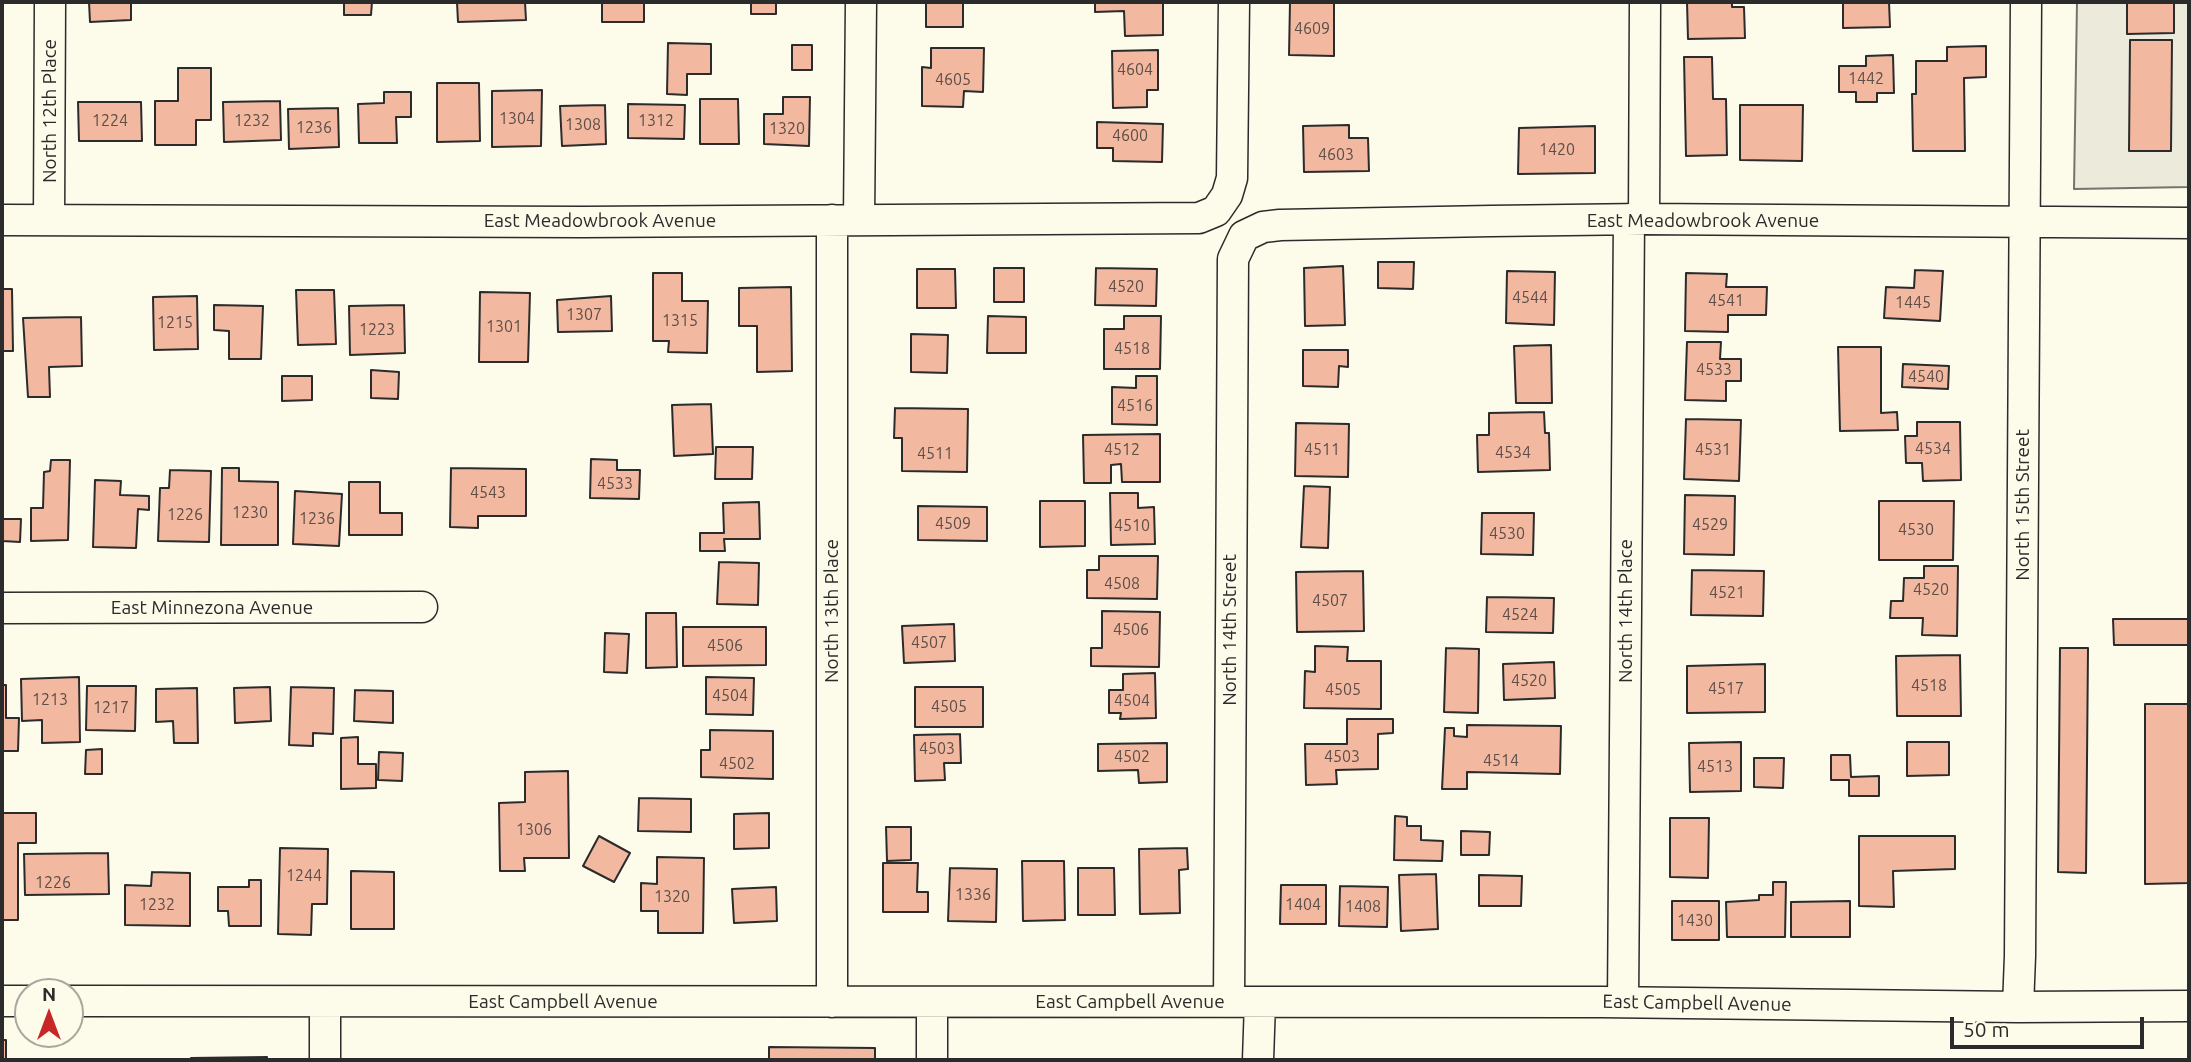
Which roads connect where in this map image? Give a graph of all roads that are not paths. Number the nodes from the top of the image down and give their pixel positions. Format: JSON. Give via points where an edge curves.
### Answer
{"nodes":[{"id":1,"x":50,"y":2,"type":"edge"},
{"id":2,"x":861,"y":2,"type":"edge"},
{"id":3,"x":1234,"y":2,"type":"edge"},
{"id":4,"x":1644,"y":2,"type":"edge"},
{"id":5,"x":2026,"y":2,"type":"edge"},
{"id":6,"x":1636,"y":219,"type":"junction"},
{"id":7,"x":2,"y":220,"type":"edge"},
{"id":8,"x":49,"y":220,"type":"junction"},
{"id":9,"x":846,"y":220,"type":"junction"},
{"id":10,"x":2025,"y":222,"type":"junction"},
{"id":11,"x":2189,"y":223,"type":"edge"},
{"id":12,"x":1233,"y":258,"type":"joint"},
{"id":13,"x":422,"y":607,"type":"dead end"},
{"id":14,"x":2,"y":608,"type":"edge"},
{"id":15,"x":84,"y":1001,"type":"edge"},
{"id":16,"x":325,"y":1002,"type":"junction"},
{"id":17,"x":832,"y":1002,"type":"junction"},
{"id":18,"x":932,"y":1002,"type":"junction"},
{"id":19,"x":1229,"y":1002,"type":"junction"},
{"id":20,"x":1260,"y":1002,"type":"junction"},
{"id":21,"x":1623,"y":1002,"type":"junction"},
{"id":22,"x":2189,"y":1006,"type":"edge"},
{"id":23,"x":2018,"y":1007,"type":"junction"},
{"id":24,"x":325,"y":1060,"type":"edge"},
{"id":25,"x":932,"y":1060,"type":"edge"},
{"id":26,"x":1258,"y":1060,"type":"edge"}],
"edges":[{"from":1,"to":8,"type":"street","name":"North 12th Place"},
{"from":2,"to":9,"type":"street","name":"North 13th Place"},
{"from":3,"to":9,"type":"street","name":"East Meadowbrook Avenue","via":[[1232,178],[1216,211],[1199,218]]},
{"from":4,"to":6,"type":"street","name":"North 14th Place"},
{"from":5,"to":10,"type":"street","name":"North 15th Street"},
{"from":6,"to":10,"type":"street","name":"East Meadowbrook Avenue"},
{"from":6,"to":12,"type":"street","name":"East Meadowbrook Avenue","via":[[1280,225],[1244,236]]},
{"from":6,"to":21,"type":"street","name":"North 14th Place"},
{"from":7,"to":8,"type":"street","name":"East Meadowbrook Avenue"},
{"from":8,"to":9,"type":"street","name":"East Meadowbrook Avenue"},
{"from":9,"to":17,"type":"street","name":"North 13th Place"},
{"from":10,"to":11,"type":"street","name":"East Meadowbrook Avenue"},
{"from":10,"to":23,"type":"street","name":"North 15th Street"},
{"from":12,"to":19,"type":"street","name":"North 14th Street"},
{"from":13,"to":14,"type":"street","name":"East Minnezona Avenue"},
{"from":15,"to":16,"type":"street","name":"East Campbell Avenue"},
{"from":16,"to":17,"type":"street","name":"East Campbell Avenue"},
{"from":16,"to":24,"type":"street"},
{"from":17,"to":18,"type":"street","name":"East Campbell Avenue"},
{"from":18,"to":19,"type":"street","name":"East Campbell Avenue"},
{"from":18,"to":25,"type":"street"},
{"from":19,"to":20,"type":"street","name":"East Campbell Avenue"},
{"from":20,"to":21,"type":"street","name":"East Campbell Avenue"},
{"from":20,"to":26,"type":"street"},
{"from":21,"to":23,"type":"street","name":"East Campbell Avenue"},
{"from":22,"to":23,"type":"street","name":"East Campbell Avenue"}]}
